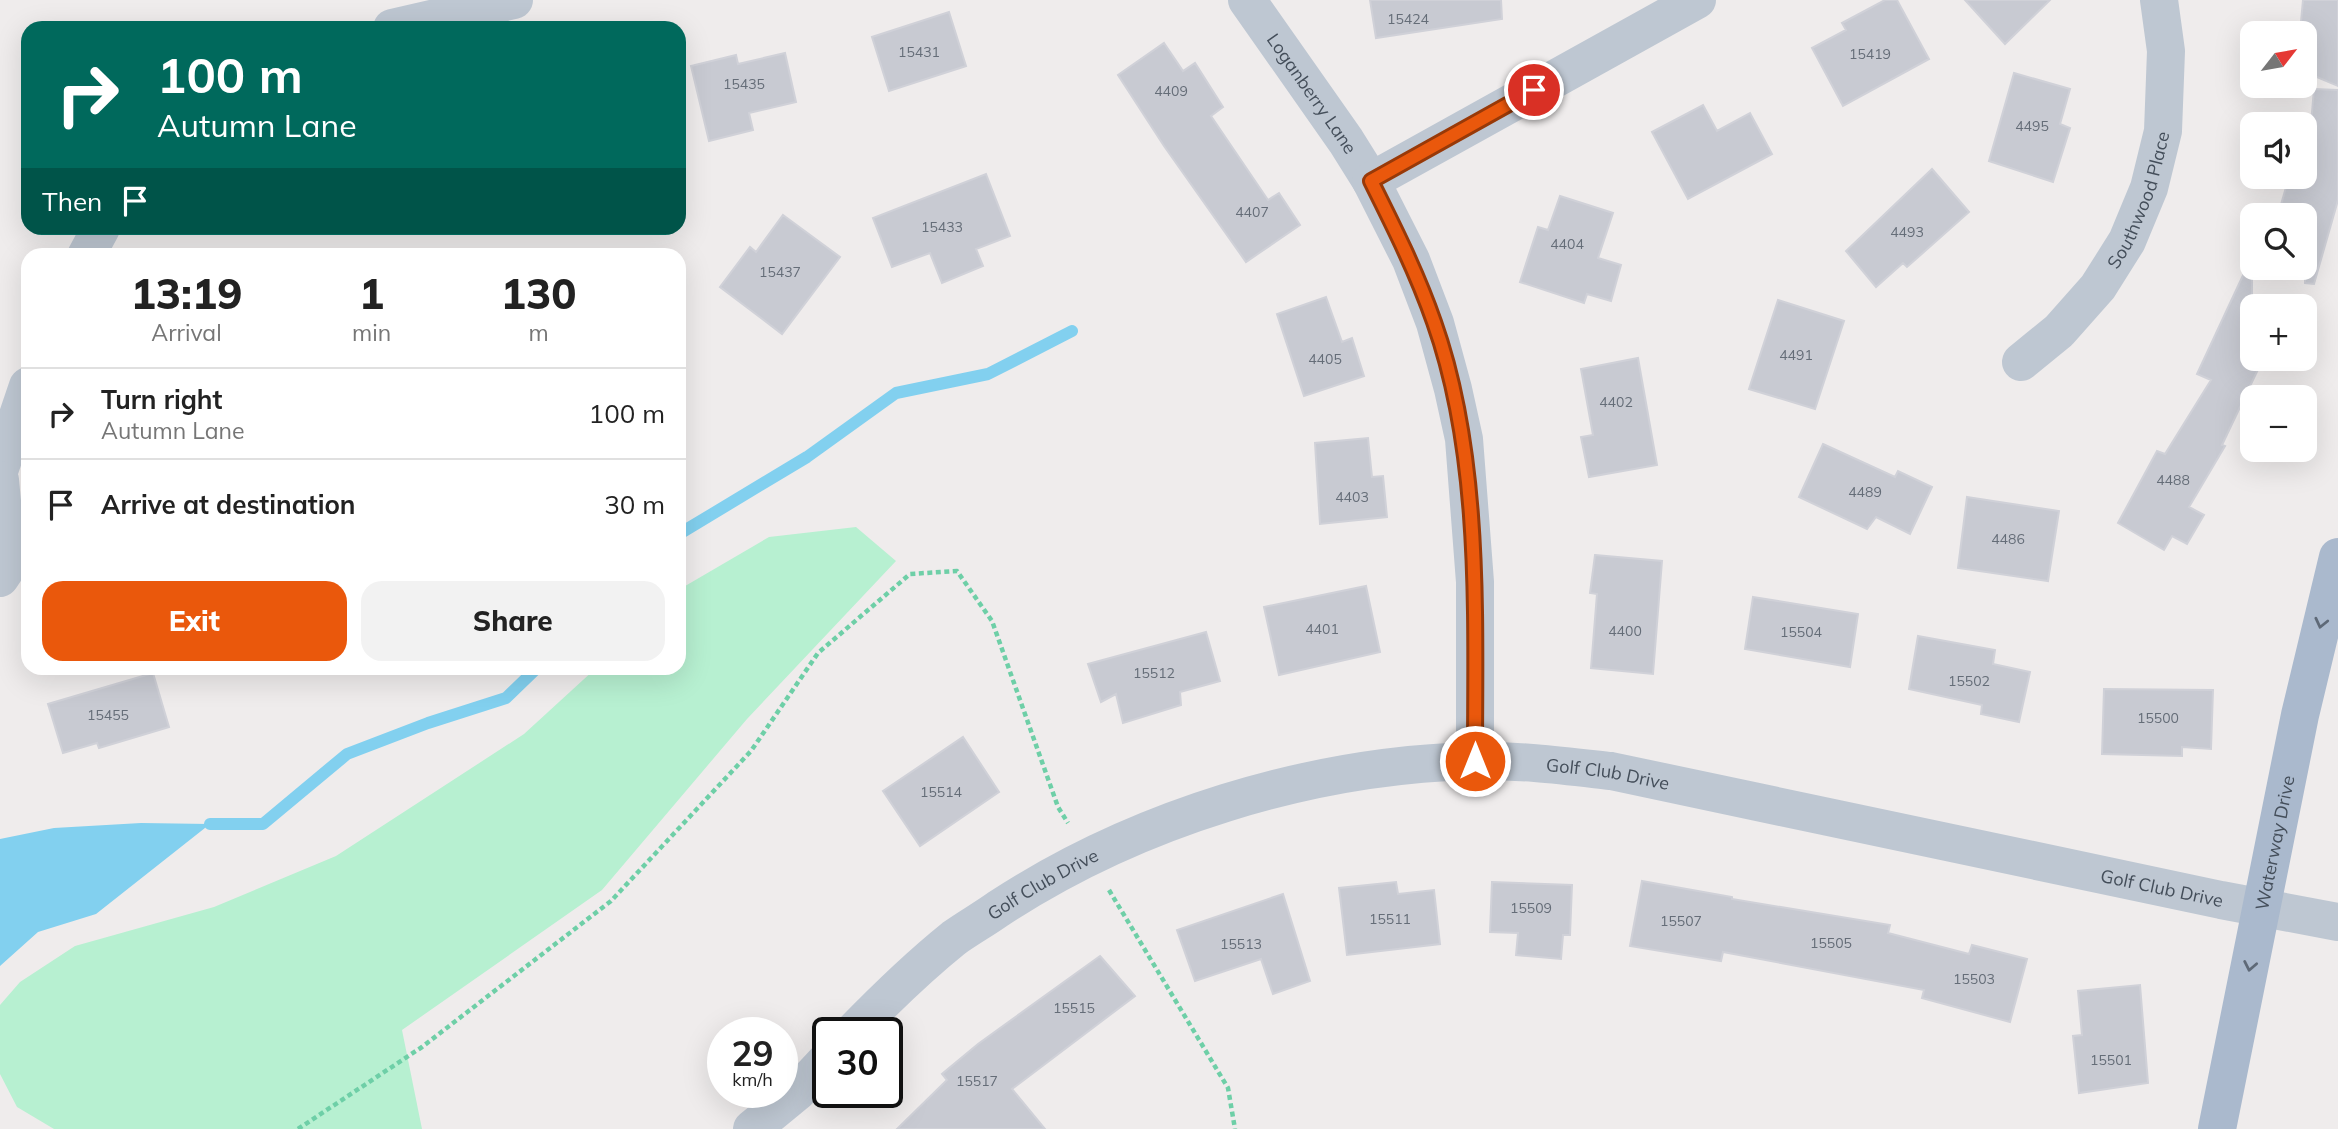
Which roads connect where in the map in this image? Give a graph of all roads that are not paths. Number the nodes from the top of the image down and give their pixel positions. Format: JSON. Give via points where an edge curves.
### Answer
{"nodes":[{"id":1,"x":514,"y":0,"type":"edge"},
{"id":2,"x":1247,"y":0,"type":"edge"},
{"id":3,"x":1697,"y":0,"type":"edge"},
{"id":4,"x":2159,"y":0,"type":"edge"},
{"id":5,"x":422,"y":21,"type":"edge"},
{"id":6,"x":1371,"y":181,"type":"junction"},
{"id":7,"x":2021,"y":362,"type":"dead end"},
{"id":8,"x":21,"y":406,"type":"edge"},
{"id":9,"x":0,"y":468,"type":"edge"},
{"id":10,"x":0,"y":480,"type":"edge"},
{"id":11,"x":2338,"y":557,"type":"edge"},
{"id":12,"x":4,"y":572,"type":"edge"},
{"id":13,"x":1475,"y":761,"type":"junction"},
{"id":14,"x":2262,"y":909,"type":"junction"},
{"id":15,"x":2338,"y":922,"type":"edge"},
{"id":16,"x":868,"y":1017,"type":"edge"},
{"id":17,"x":812,"y":1076,"type":"edge"},
{"id":18,"x":752,"y":1129,"type":"edge"},
{"id":19,"x":2217,"y":1129,"type":"edge"}],
"edges":[{"from":1,"to":5,"type":"street"},
{"from":2,"to":6,"type":"street","name":"Loganberry Lane"},
{"from":3,"to":6,"type":"street"},
{"from":4,"to":7,"type":"street","name":"Southwood Place","via":[[2166,51],[2163,131],[2149,188],[2127,242],[2098,287],[2059,331]]},
{"from":6,"to":13,"type":"street","name":"Loganberry Lane","via":[[1435,323],[1464,439],[1475,582]]},
{"from":8,"to":9,"type":"street"},
{"from":10,"to":12,"type":"street"},
{"from":11,"to":14,"type":"main road","name":"Waterway Drive","one_way":true,"via":[[2300,715]]},
{"from":13,"to":14,"type":"street","name":"Golf Club Drive","via":[[1611,771]]},
{"from":13,"to":16,"type":"street","name":"Golf Club Drive","via":[[1400,765],[1296,783],[1116,843],[1040,881],[956,937]]},
{"from":14,"to":15,"type":"street","name":"Golf Club Drive"},
{"from":14,"to":19,"type":"main road","name":"Waterway Drive","one_way":true},
{"from":17,"to":18,"type":"street"}]}
